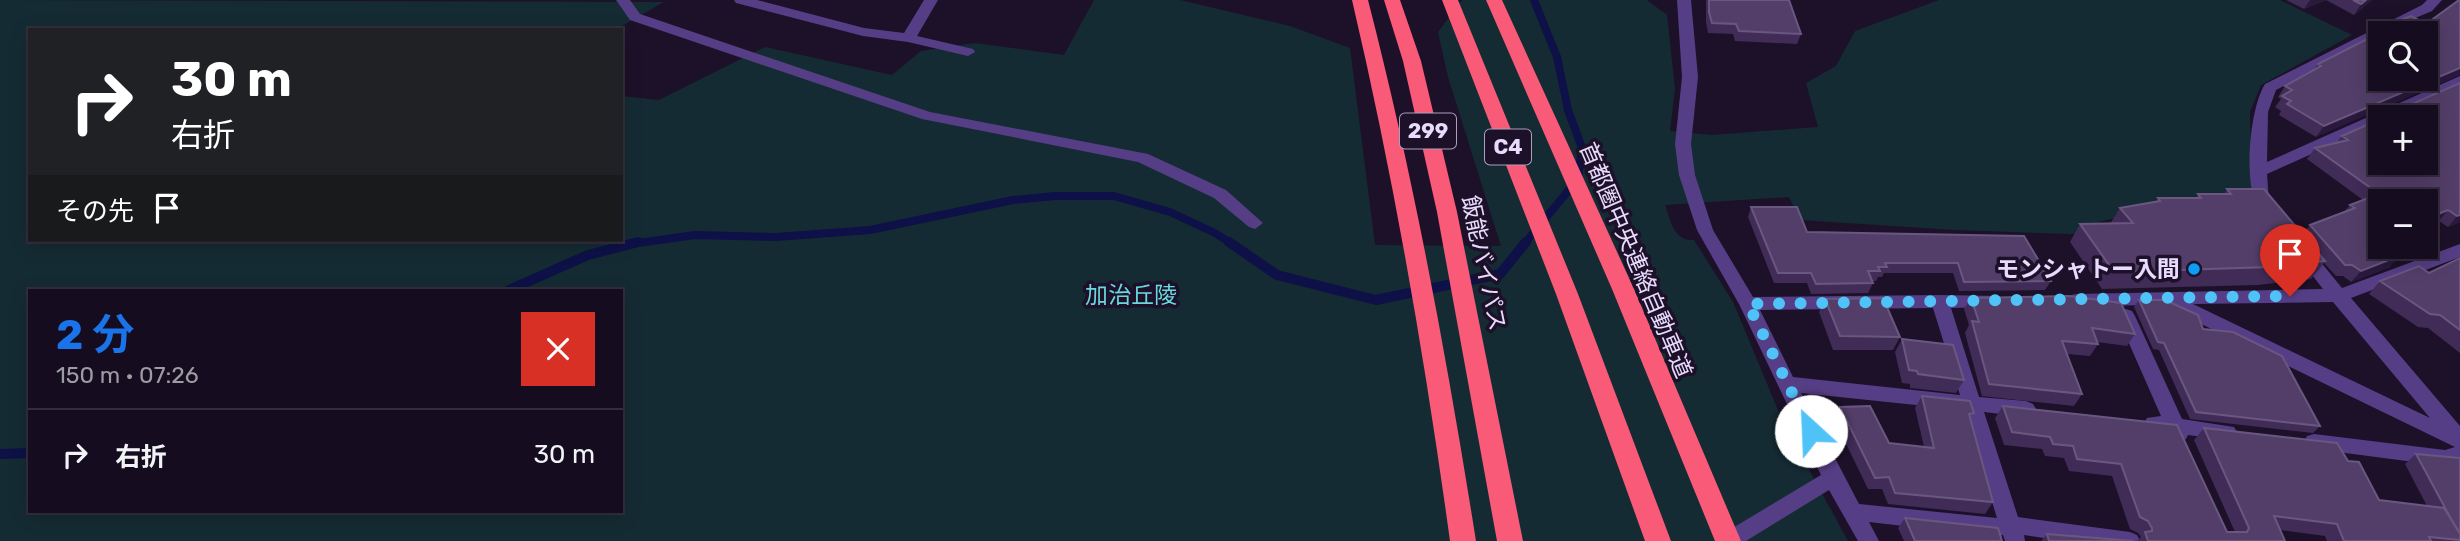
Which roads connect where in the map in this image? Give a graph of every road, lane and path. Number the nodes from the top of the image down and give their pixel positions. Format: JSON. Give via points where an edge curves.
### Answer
{"nodes":[{"id":1,"x":623,"y":0,"type":"edge"},
{"id":2,"x":741,"y":0,"type":"edge"},
{"id":3,"x":931,"y":0,"type":"edge"},
{"id":4,"x":1360,"y":0,"type":"edge"},
{"id":5,"x":1392,"y":0,"type":"edge"},
{"id":6,"x":1450,"y":0,"type":"edge"},
{"id":7,"x":1494,"y":0,"type":"edge"},
{"id":8,"x":1684,"y":0,"type":"edge"},
{"id":9,"x":2435,"y":0,"type":"edge"},
{"id":10,"x":908,"y":38,"type":"junction"},
{"id":11,"x":968,"y":52,"type":"dead end"},
{"id":12,"x":2460,"y":81,"type":"edge"},
{"id":13,"x":2260,"y":171,"type":"junction"},
{"id":14,"x":1255,"y":223,"type":"dead end"},
{"id":15,"x":2279,"y":224,"type":"edge"},
{"id":16,"x":2297,"y":244,"type":"edge"},
{"id":17,"x":2460,"y":250,"type":"edge"},
{"id":18,"x":2341,"y":295,"type":"junction"},
{"id":19,"x":2165,"y":299,"type":"junction"},
{"id":20,"x":2064,"y":300,"type":"edge"},
{"id":21,"x":2119,"y":300,"type":"junction"},
{"id":22,"x":1940,"y":301,"type":"junction"},
{"id":23,"x":2008,"y":301,"type":"edge"},
{"id":24,"x":1748,"y":304,"type":"junction"},
{"id":25,"x":1789,"y":384,"type":"junction"},
{"id":26,"x":1974,"y":403,"type":"junction"},
{"id":27,"x":2041,"y":411,"type":"edge"},
{"id":28,"x":2134,"y":421,"type":"edge"},
{"id":29,"x":2175,"y":425,"type":"junction"},
{"id":30,"x":2242,"y":433,"type":"edge"},
{"id":31,"x":2457,"y":433,"type":"edge"},
{"id":32,"x":2296,"y":440,"type":"edge"},
{"id":33,"x":2185,"y":449,"type":"edge"},
{"id":34,"x":2460,"y":453,"type":"edge"},
{"id":35,"x":1833,"y":478,"type":"junction"},
{"id":36,"x":1853,"y":512,"type":"junction"},
{"id":37,"x":2013,"y":533,"type":"edge"},
{"id":38,"x":1463,"y":541,"type":"edge"},
{"id":39,"x":1510,"y":541,"type":"edge"},
{"id":40,"x":1658,"y":541,"type":"edge"},
{"id":41,"x":1728,"y":541,"type":"edge"},
{"id":42,"x":1869,"y":541,"type":"edge"},
{"id":43,"x":2130,"y":541,"type":"edge"}],
"edges":[{"from":1,"to":14,"type":"street","via":[[635,17],[927,117],[1142,158],[1220,194]]},
{"from":2,"to":10,"type":"street","via":[[863,32]]},
{"from":3,"to":10,"type":"street"},
{"from":4,"to":38,"type":"highway","number":"299","via":[[1437,364]]},
{"from":5,"to":39,"type":"highway","name":"飯能バイパス","number":"299","via":[[1453,240]]},
{"from":6,"to":40,"type":"highway","number":"C4","via":[[1567,294]]},
{"from":7,"to":41,"type":"highway","name":"首都圏中央連絡自動車道","number":"C4","via":[[1623,289]]},
{"from":8,"to":24,"type":"street","via":[[1690,77],[1684,144],[1687,176],[1705,230]]},
{"from":9,"to":13,"type":"street","via":[[2270,87],[2264,95],[2258,129]]},
{"from":10,"to":11,"type":"street"},
{"from":12,"to":13,"type":"street"},
{"from":13,"to":15,"type":"street","via":[[2261,203]]},
{"from":16,"to":18,"type":"street"},
{"from":17,"to":18,"type":"street"},
{"from":18,"to":19,"type":"street"},
{"from":18,"to":31,"type":"street","via":[[2388,357]]},
{"from":19,"to":21,"type":"street"},
{"from":19,"to":31,"type":"street"},
{"from":20,"to":21,"type":"street"},
{"from":21,"to":29,"type":"street"},
{"from":22,"to":23,"type":"street"},
{"from":22,"to":24,"type":"street"},
{"from":22,"to":26,"type":"street"},
{"from":24,"to":25,"type":"street"},
{"from":25,"to":26,"type":"street"},
{"from":25,"to":35,"type":"street"},
{"from":26,"to":27,"type":"street"},
{"from":26,"to":37,"type":"street"},
{"from":28,"to":29,"type":"street"},
{"from":29,"to":30,"type":"street"},
{"from":29,"to":33,"type":"street"},
{"from":32,"to":34,"type":"street","via":[[2445,458]]},
{"from":35,"to":36,"type":"street"},
{"from":35,"to":41,"type":"street"},
{"from":36,"to":37,"type":"street"},
{"from":36,"to":42,"type":"street"},
{"from":37,"to":43,"type":"street"}]}
